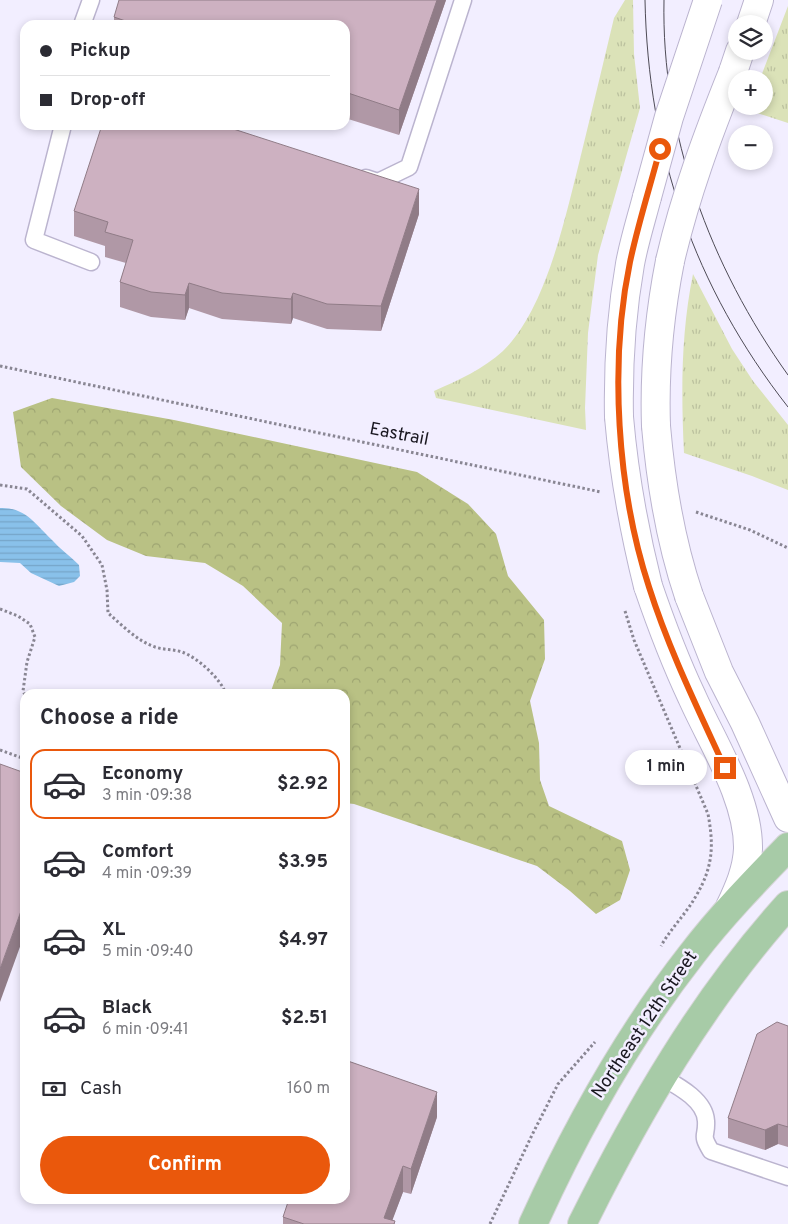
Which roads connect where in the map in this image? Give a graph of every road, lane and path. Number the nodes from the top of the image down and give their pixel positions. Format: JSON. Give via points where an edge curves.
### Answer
{"nodes":[{"id":1,"x":91,"y":0,"type":"edge"},
{"id":2,"x":462,"y":0,"type":"edge"},
{"id":3,"x":708,"y":0,"type":"edge"},
{"id":4,"x":759,"y":0,"type":"edge"},
{"id":5,"x":753,"y":15,"type":"edge"},
{"id":6,"x":84,"y":20,"type":"edge"},
{"id":7,"x":737,"y":62,"type":"edge"},
{"id":8,"x":62,"y":130,"type":"edge"},
{"id":9,"x":351,"y":173,"type":"edge"},
{"id":10,"x":91,"y":262,"type":"dead end"},
{"id":11,"x":0,"y":366,"type":"edge"},
{"id":12,"x":0,"y":485,"type":"edge"},
{"id":13,"x":604,"y":493,"type":"dead end"},
{"id":14,"x":692,"y":511,"type":"dead end"},
{"id":15,"x":788,"y":548,"type":"edge"},
{"id":16,"x":624,"y":604,"type":"dead end"},
{"id":17,"x":0,"y":609,"type":"edge"},
{"id":18,"x":23,"y":689,"type":"edge"},
{"id":19,"x":225,"y":689,"type":"edge"},
{"id":20,"x":0,"y":750,"type":"edge"},
{"id":21,"x":20,"y":757,"type":"edge"},
{"id":22,"x":788,"y":818,"type":"edge"},
{"id":23,"x":788,"y":846,"type":"edge"},
{"id":24,"x":788,"y":891,"type":"edge"},
{"id":25,"x":730,"y":909,"type":"junction"},
{"id":26,"x":781,"y":912,"type":"edge"},
{"id":27,"x":659,"y":950,"type":"dead end"},
{"id":28,"x":585,"y":1055,"type":"dead end"},
{"id":29,"x":662,"y":1077,"type":"junction"},
{"id":30,"x":788,"y":1177,"type":"edge"},
{"id":31,"x":490,"y":1224,"type":"edge"},
{"id":32,"x":533,"y":1224,"type":"edge"},
{"id":33,"x":582,"y":1224,"type":"edge"}],
"edges":[{"from":1,"to":6,"type":"lane"},
{"from":2,"to":9,"type":"lane","via":[[409,167],[378,182]]},
{"from":3,"to":25,"type":"street","bridge":true,"via":[[669,117],[630,263],[621,325],[619,417],[630,506],[648,586],[674,655],[741,802],[748,849],[744,875]]},
{"from":4,"to":5,"type":"street"},
{"from":7,"to":22,"type":"street","bridge":true,"via":[[684,204],[670,261],[656,356],[656,426],[667,513],[689,596],[719,672]]},
{"from":8,"to":10,"type":"lane","via":[[34,240]]},
{"from":11,"to":13,"type":"path","name":"Eastrail"},
{"from":12,"to":19,"type":"path","via":[[27,489],[82,536],[102,566],[108,613],[128,631],[154,646],[184,652],[205,667]]},
{"from":14,"to":15,"type":"path","via":[[750,530]]},
{"from":16,"to":27,"type":"path","via":[[634,640],[708,814],[712,838],[711,859],[696,896]]},
{"from":17,"to":18,"type":"path","via":[[30,624],[35,637]]},
{"from":20,"to":21,"type":"path"},
{"from":23,"to":25,"type":"main road","name":"Northeast 12th Street"},
{"from":24,"to":26,"type":"street"},
{"from":25,"to":32,"type":"main road","name":"Northeast 12th Street","via":[[692,954],[629,1044],[574,1137]]},
{"from":26,"to":29,"type":"main road","via":[[700,1018]]},
{"from":28,"to":31,"type":"path","via":[[558,1084]]},
{"from":29,"to":30,"type":"lane","via":[[702,1106],[706,1121],[703,1139],[710,1151]]},
{"from":29,"to":33,"type":"main road"}]}
